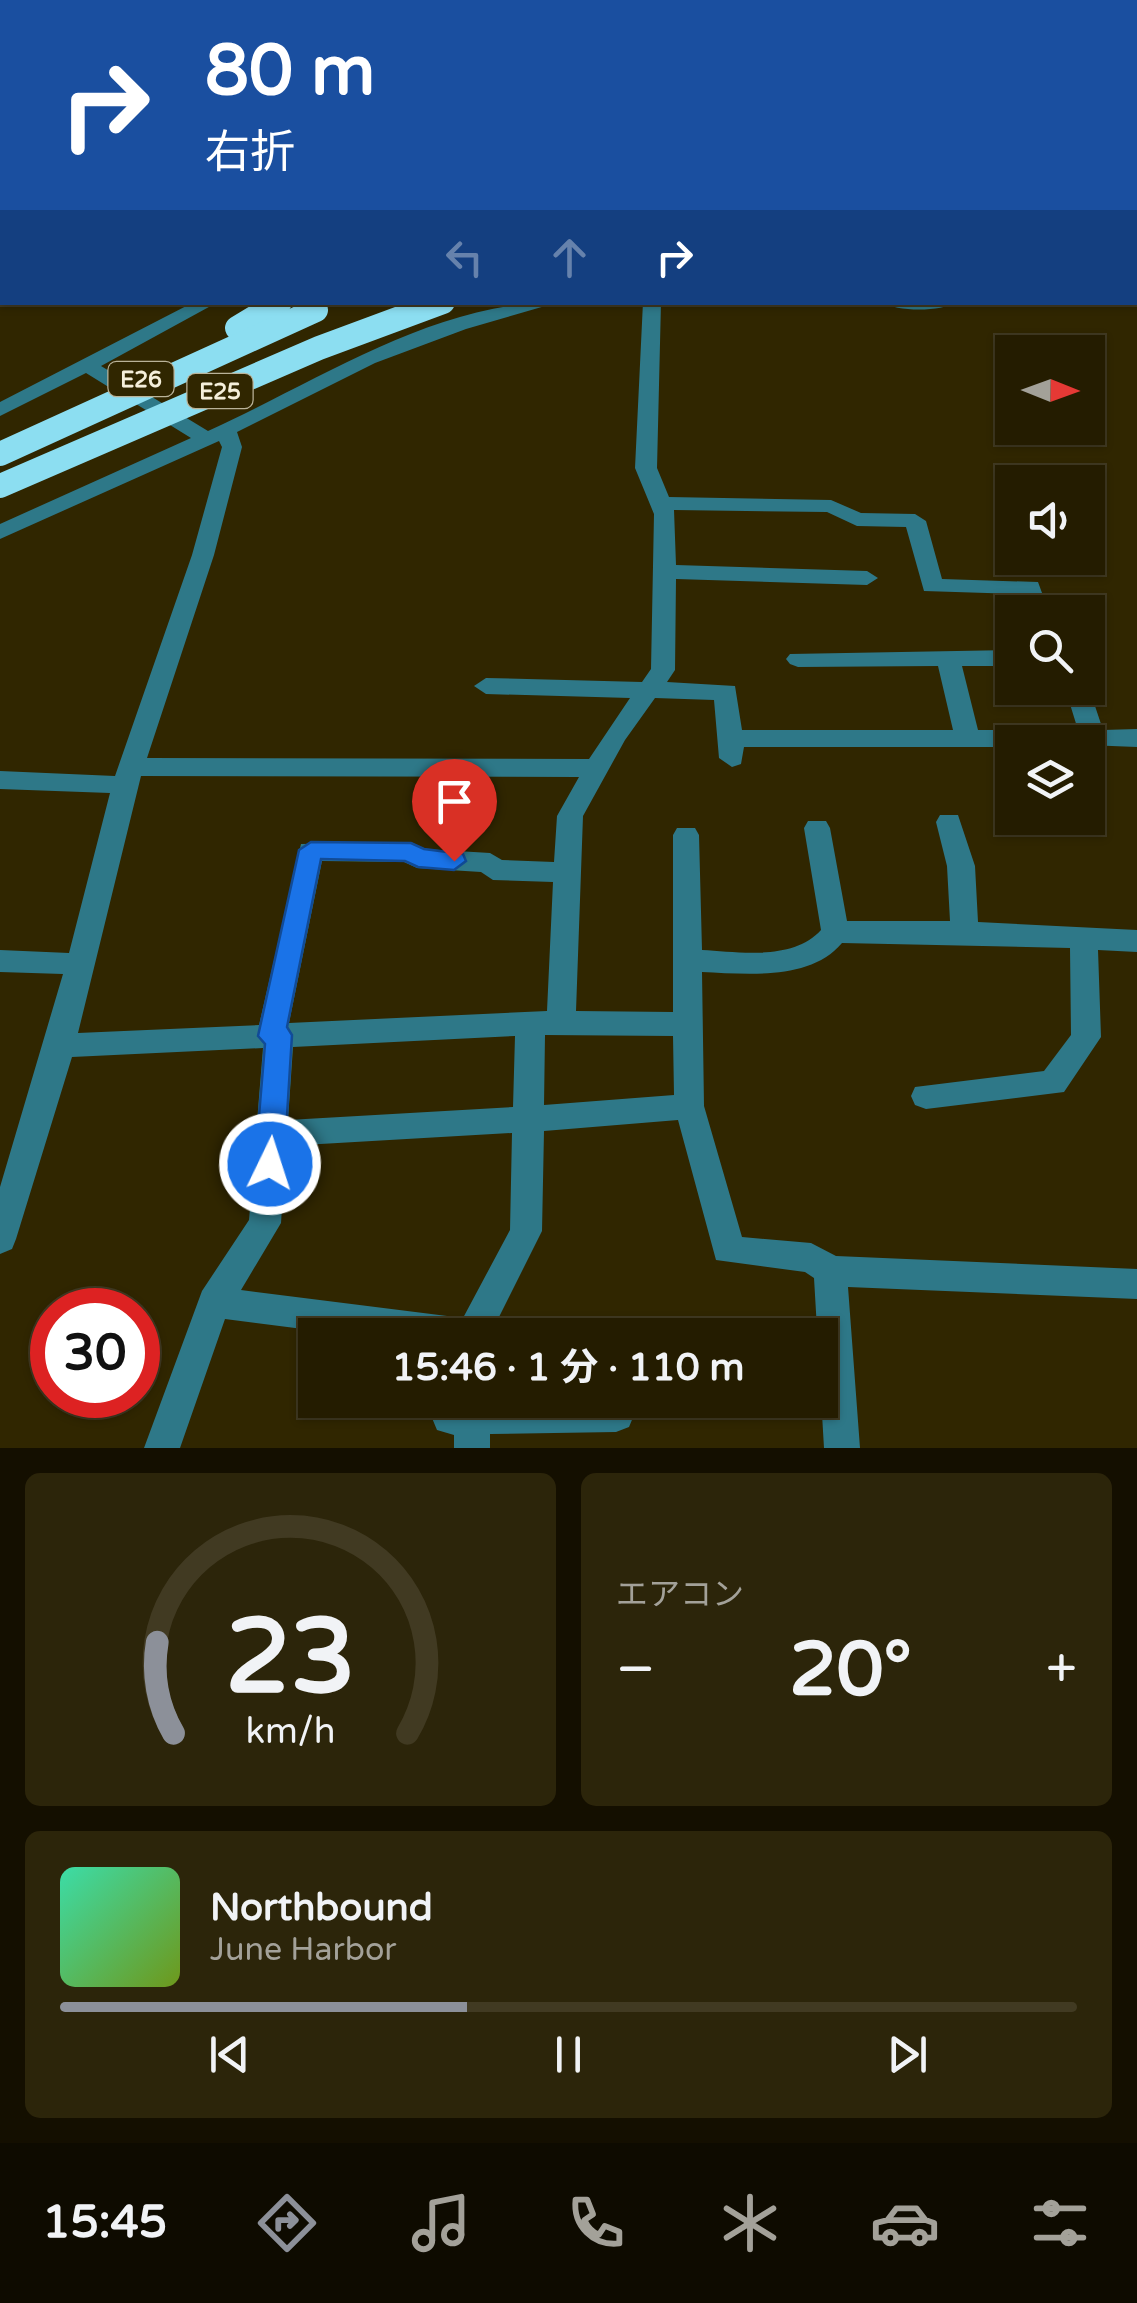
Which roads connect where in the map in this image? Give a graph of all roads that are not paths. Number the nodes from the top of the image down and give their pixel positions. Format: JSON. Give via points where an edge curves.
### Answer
{"nodes":[{"id":1,"x":203,"y":305,"type":"edge"},
{"id":2,"x":274,"y":305,"type":"edge"},
{"id":3,"x":326,"y":305,"type":"edge"},
{"id":4,"x":380,"y":305,"type":"edge"},
{"id":5,"x":434,"y":305,"type":"edge"},
{"id":6,"x":538,"y":305,"type":"edge"},
{"id":7,"x":652,"y":305,"type":"edge"},
{"id":8,"x":88,"y":366,"type":"junction"},
{"id":9,"x":0,"y":410,"type":"edge"},
{"id":10,"x":216,"y":434,"type":"junction"},
{"id":11,"x":0,"y":454,"type":"edge"},
{"id":12,"x":0,"y":486,"type":"edge"},
{"id":13,"x":661,"y":503,"type":"junction"},
{"id":14,"x":0,"y":532,"type":"edge"},
{"id":15,"x":664,"y":572,"type":"junction"},
{"id":16,"x":868,"y":578,"type":"dead end"},
{"id":17,"x":1033,"y":595,"type":"edge"},
{"id":18,"x":948,"y":658,"type":"junction"},
{"id":19,"x":995,"y":658,"type":"edge"},
{"id":20,"x":798,"y":659,"type":"dead end"},
{"id":21,"x":486,"y":686,"type":"dead end"},
{"id":22,"x":650,"y":687,"type":"junction"},
{"id":23,"x":968,"y":738,"type":"junction"},
{"id":24,"x":995,"y":738,"type":"edge"},
{"id":25,"x":1105,"y":738,"type":"edge"},
{"id":26,"x":1137,"y":738,"type":"edge"},
{"id":27,"x":597,"y":768,"type":"junction"},
{"id":28,"x":128,"y":776,"type":"junction"},
{"id":29,"x":0,"y":780,"type":"edge"},
{"id":30,"x":949,"y":822,"type":"dead end"},
{"id":31,"x":818,"y":828,"type":"dead end"},
{"id":32,"x":686,"y":835,"type":"dead end"},
{"id":33,"x":568,"y":872,"type":"junction"},
{"id":34,"x":835,"y":932,"type":"junction"},
{"id":35,"x":965,"y":932,"type":"junction"},
{"id":36,"x":1084,"y":940,"type":"junction"},
{"id":37,"x":1137,"y":941,"type":"edge"},
{"id":38,"x":686,"y":960,"type":"junction"},
{"id":39,"x":0,"y":961,"type":"edge"},
{"id":40,"x":82,"y":964,"type":"junction"},
{"id":41,"x":546,"y":1023,"type":"junction"},
{"id":42,"x":686,"y":1024,"type":"junction"},
{"id":43,"x":275,"y":1035,"type":"junction"},
{"id":44,"x":60,"y":1046,"type":"junction"},
{"id":45,"x":926,"y":1096,"type":"dead end"},
{"id":46,"x":689,"y":1106,"type":"junction"},
{"id":47,"x":526,"y":1119,"type":"junction"},
{"id":48,"x":272,"y":1134,"type":"junction"},
{"id":49,"x":0,"y":1239,"type":"edge"},
{"id":50,"x":830,"y":1271,"type":"junction"},
{"id":51,"x":1137,"y":1284,"type":"edge"},
{"id":52,"x":214,"y":1302,"type":"junction"},
{"id":53,"x":552,"y":1418,"type":"edge"},
{"id":54,"x":466,"y":1422,"type":"edge"},
{"id":55,"x":162,"y":1448,"type":"edge"},
{"id":56,"x":842,"y":1448,"type":"edge"}],
"edges":[{"from":1,"to":8,"type":"street"},
{"from":2,"to":11,"type":"highway","number":"E26","bridge":true},
{"from":3,"to":11,"type":"highway","number":"E25","bridge":true},
{"from":4,"to":12,"type":"highway","number":"E25","bridge":true},
{"from":5,"to":12,"type":"highway","number":"E25","bridge":true},
{"from":6,"to":10,"type":"street","via":[[412,342]]},
{"from":7,"to":13,"type":"street","via":[[646,468]]},
{"from":8,"to":9,"type":"street"},
{"from":8,"to":10,"type":"street"},
{"from":10,"to":14,"type":"street"},
{"from":10,"to":28,"type":"street","via":[[232,447]]},
{"from":13,"to":15,"type":"street"},
{"from":13,"to":17,"type":"street","via":[[832,506],[857,520],[915,521],[932,586],[1030,587]]},
{"from":15,"to":16,"type":"street"},
{"from":15,"to":22,"type":"street","via":[[663,670]]},
{"from":18,"to":19,"type":"street"},
{"from":18,"to":20,"type":"street"},
{"from":18,"to":23,"type":"street"},
{"from":21,"to":22,"type":"street"},
{"from":22,"to":23,"type":"street","via":[[726,692],[731,749]]},
{"from":22,"to":27,"type":"street"},
{"from":23,"to":24,"type":"street"},
{"from":25,"to":26,"type":"street"},
{"from":27,"to":28,"type":"street"},
{"from":27,"to":33,"type":"street","via":[[570,816]]},
{"from":28,"to":29,"type":"street"},
{"from":28,"to":40,"type":"street"},
{"from":30,"to":35,"type":"street","via":[[961,866]]},
{"from":31,"to":34,"type":"street"},
{"from":32,"to":38,"type":"street"},
{"from":33,"to":41,"type":"street"},
{"from":33,"to":43,"type":"street","via":[[493,870],[490,864],[411,852],[311,850]]},
{"from":34,"to":35,"type":"street"},
{"from":34,"to":38,"type":"street","via":[[827,947],[804,958]]},
{"from":35,"to":36,"type":"street"},
{"from":36,"to":37,"type":"street"},
{"from":36,"to":45,"type":"street","via":[[1086,1037],[1052,1083]]},
{"from":38,"to":42,"type":"street"},
{"from":39,"to":40,"type":"street"},
{"from":40,"to":44,"type":"street"},
{"from":41,"to":42,"type":"street"},
{"from":41,"to":43,"type":"street"},
{"from":41,"to":47,"type":"street"},
{"from":42,"to":46,"type":"street"},
{"from":43,"to":44,"type":"street"},
{"from":43,"to":48,"type":"street"},
{"from":44,"to":49,"type":"street"},
{"from":46,"to":47,"type":"street"},
{"from":46,"to":50,"type":"street","via":[[728,1250],[811,1258]]},
{"from":47,"to":48,"type":"street"},
{"from":47,"to":52,"type":"street","via":[[526,1231],[472,1335]]},
{"from":48,"to":52,"type":"street","via":[[265,1223]]},
{"from":50,"to":51,"type":"street"},
{"from":50,"to":56,"type":"street"},
{"from":52,"to":55,"type":"street"},
{"from":53,"to":54,"type":"street"}]}
